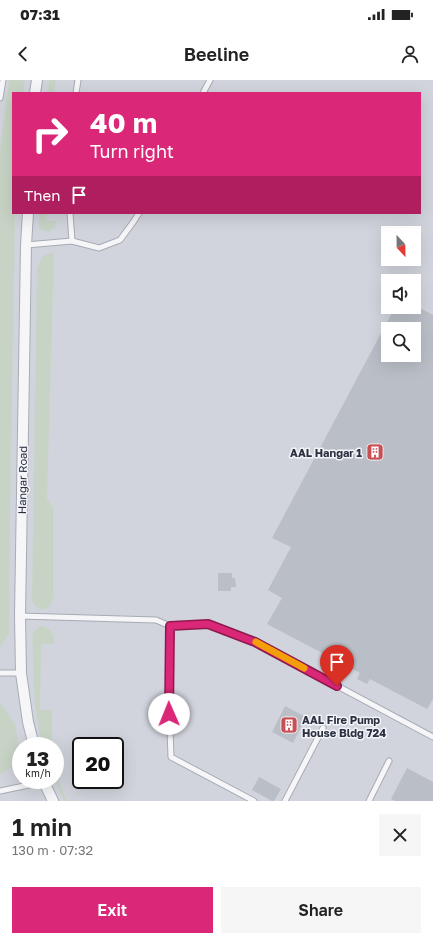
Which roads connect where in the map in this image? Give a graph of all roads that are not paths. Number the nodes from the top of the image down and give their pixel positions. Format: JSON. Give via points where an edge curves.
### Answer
{"nodes":[{"id":1,"x":3,"y":80,"type":"edge"},
{"id":2,"x":37,"y":80,"type":"edge"},
{"id":3,"x":78,"y":80,"type":"edge"},
{"id":4,"x":210,"y":80,"type":"edge"},
{"id":5,"x":35,"y":92,"type":"edge"},
{"id":6,"x":76,"y":92,"type":"edge"},
{"id":7,"x":204,"y":92,"type":"edge"},
{"id":8,"x":0,"y":98,"type":"edge"},
{"id":9,"x":28,"y":214,"type":"edge"},
{"id":10,"x":70,"y":214,"type":"edge"},
{"id":11,"x":138,"y":214,"type":"edge"},
{"id":12,"x":72,"y":241,"type":"junction"},
{"id":13,"x":26,"y":245,"type":"junction"},
{"id":14,"x":20,"y":616,"type":"junction"},
{"id":15,"x":170,"y":626,"type":"junction"},
{"id":16,"x":0,"y":673,"type":"edge"},
{"id":17,"x":21,"y":673,"type":"junction"},
{"id":18,"x":323,"y":728,"type":"dead end"},
{"id":19,"x":32,"y":737,"type":"edge"},
{"id":20,"x":433,"y":737,"type":"edge"},
{"id":21,"x":389,"y":761,"type":"dead end"},
{"id":22,"x":12,"y":788,"type":"edge"},
{"id":23,"x":47,"y":789,"type":"edge"},
{"id":24,"x":0,"y":791,"type":"edge"},
{"id":25,"x":53,"y":801,"type":"edge"},
{"id":26,"x":254,"y":801,"type":"edge"},
{"id":27,"x":285,"y":801,"type":"edge"},
{"id":28,"x":369,"y":801,"type":"edge"}],
"edges":[{"from":1,"to":8,"type":"lane"},
{"from":2,"to":5,"type":"street"},
{"from":3,"to":6,"type":"lane"},
{"from":4,"to":7,"type":"lane"},
{"from":9,"to":13,"type":"street","name":"Hangar Road"},
{"from":10,"to":12,"type":"lane"},
{"from":11,"to":12,"type":"lane","via":[[120,240],[99,248]]},
{"from":12,"to":13,"type":"lane"},
{"from":13,"to":14,"type":"street","name":"Hangar Road"},
{"from":14,"to":15,"type":"lane","via":[[156,620]]},
{"from":14,"to":17,"type":"street","name":"Hangar Road"},
{"from":15,"to":20,"type":"lane","via":[[208,624],[255,642]]},
{"from":15,"to":26,"type":"lane","via":[[171,757]]},
{"from":16,"to":17,"type":"lane"},
{"from":17,"to":19,"type":"street","name":"Hangar Road"},
{"from":18,"to":27,"type":"lane"},
{"from":21,"to":28,"type":"lane"},
{"from":22,"to":24,"type":"lane"},
{"from":23,"to":25,"type":"street"}]}
